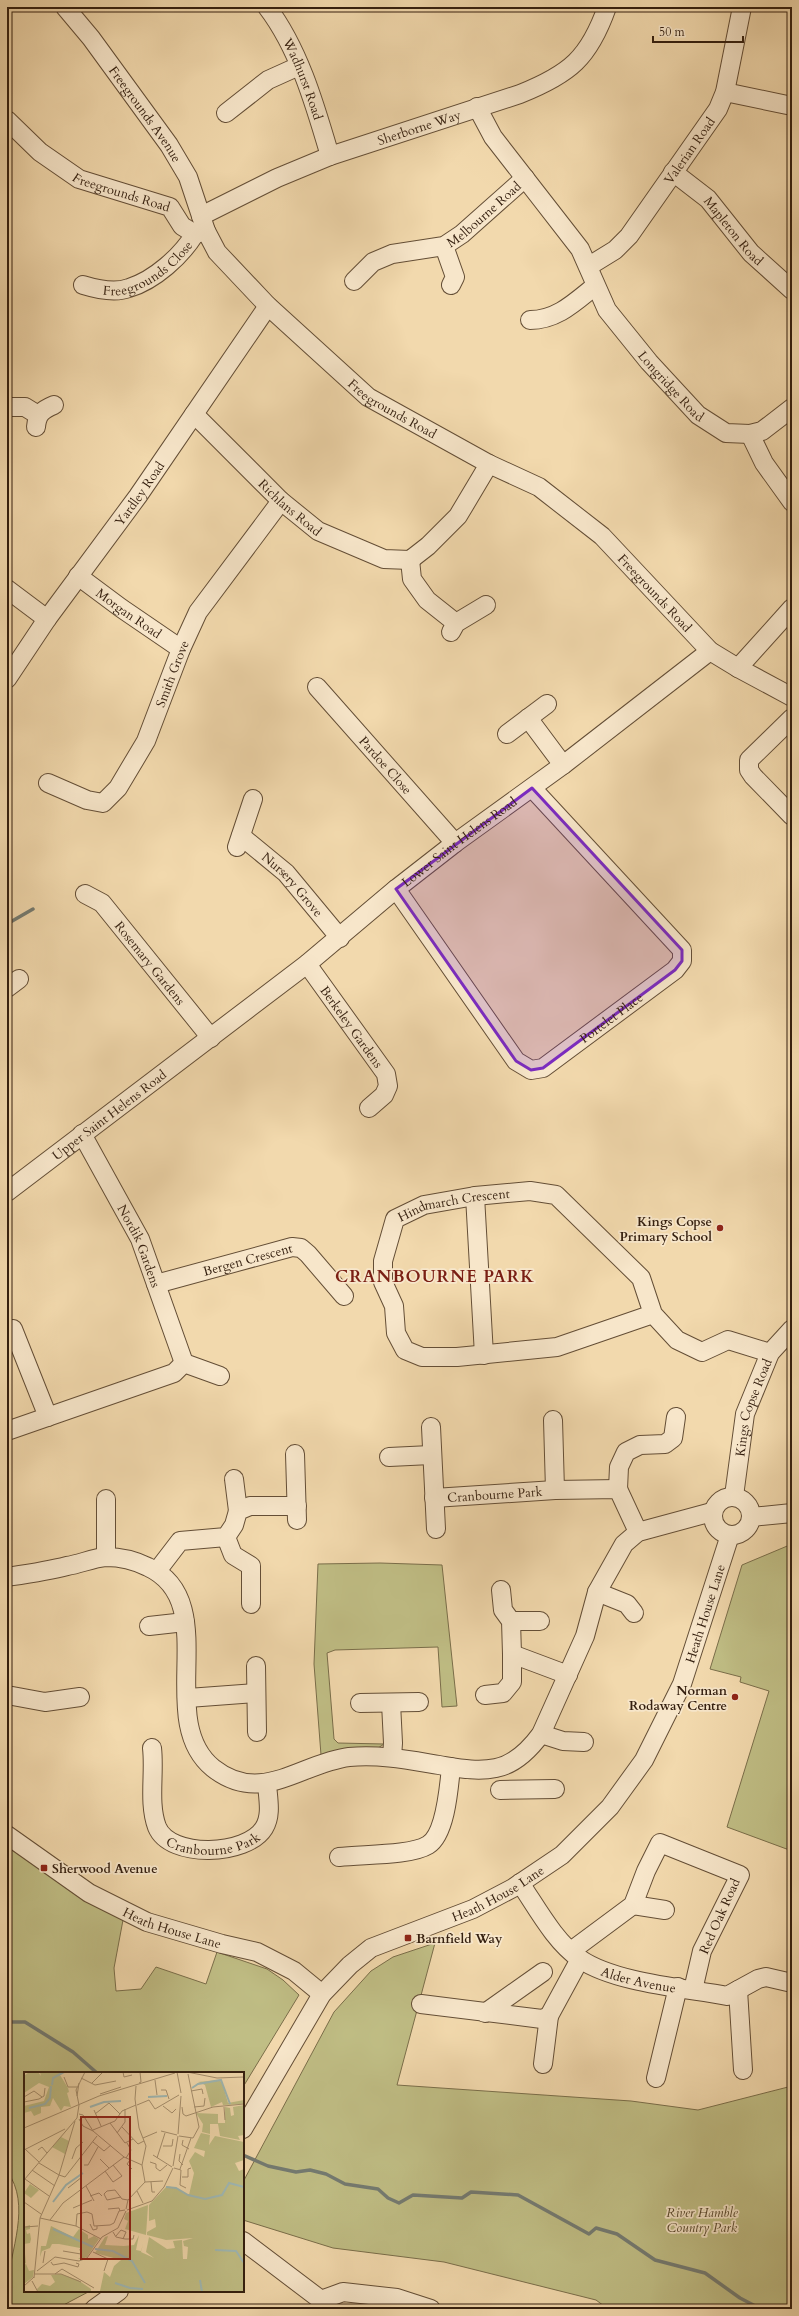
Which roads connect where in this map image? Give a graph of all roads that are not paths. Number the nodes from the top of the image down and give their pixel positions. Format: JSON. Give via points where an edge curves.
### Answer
{"nodes":[{"id":1,"x":65,"y":7,"type":"edge"},
{"id":2,"x":267,"y":7,"type":"edge"},
{"id":3,"x":607,"y":7,"type":"edge"},
{"id":4,"x":742,"y":7,"type":"edge"},
{"id":5,"x":299,"y":66,"type":"junction"},
{"id":6,"x":725,"y":92,"type":"junction"},
{"id":7,"x":792,"y":106,"type":"edge"},
{"id":8,"x":478,"y":107,"type":"junction"},
{"id":9,"x":226,"y":113,"type":"dead end"},
{"id":10,"x":7,"y":120,"type":"edge"},
{"id":11,"x":330,"y":156,"type":"junction"},
{"id":12,"x":673,"y":172,"type":"junction"},
{"id":13,"x":525,"y":178,"type":"junction"},
{"id":14,"x":201,"y":227,"type":"junction"},
{"id":15,"x":444,"y":246,"type":"junction"},
{"id":16,"x":589,"y":266,"type":"junction"},
{"id":17,"x":354,"y":281,"type":"dead end"},
{"id":18,"x":451,"y":285,"type":"dead end"},
{"id":19,"x":595,"y":286,"type":"junction"},
{"id":20,"x":88,"y":289,"type":"dead end"},
{"id":21,"x":792,"y":290,"type":"edge"},
{"id":22,"x":268,"y":306,"type":"junction"},
{"id":23,"x":538,"y":324,"type":"dead end"},
{"id":24,"x":8,"y":403,"type":"edge"},
{"id":25,"x":54,"y":405,"type":"dead end"},
{"id":26,"x":792,"y":408,"type":"edge"},
{"id":27,"x":194,"y":414,"type":"junction"},
{"id":28,"x":750,"y":434,"type":"junction"},
{"id":29,"x":489,"y":464,"type":"junction"},
{"id":30,"x":281,"y":501,"type":"junction"},
{"id":31,"x":792,"y":502,"type":"edge"},
{"id":32,"x":410,"y":560,"type":"junction"},
{"id":33,"x":78,"y":576,"type":"junction"},
{"id":34,"x":7,"y":589,"type":"edge"},
{"id":35,"x":486,"y":605,"type":"dead end"},
{"id":36,"x":792,"y":608,"type":"edge"},
{"id":37,"x":47,"y":619,"type":"junction"},
{"id":38,"x":181,"y":649,"type":"junction"},
{"id":39,"x":710,"y":650,"type":"junction"},
{"id":40,"x":738,"y":668,"type":"junction"},
{"id":41,"x":7,"y":679,"type":"edge"},
{"id":42,"x":317,"y":687,"type":"dead end"},
{"id":43,"x":792,"y":697,"type":"edge"},
{"id":44,"x":547,"y":704,"type":"dead end"},
{"id":45,"x":528,"y":718,"type":"junction"},
{"id":46,"x":792,"y":718,"type":"edge"},
{"id":47,"x":507,"y":734,"type":"dead end"},
{"id":48,"x":563,"y":765,"type":"junction"},
{"id":49,"x":48,"y":783,"type":"dead end"},
{"id":50,"x":532,"y":788,"type":"junction"},
{"id":51,"x":252,"y":799,"type":"dead end"},
{"id":52,"x":792,"y":816,"type":"edge"},
{"id":53,"x":455,"y":843,"type":"junction"},
{"id":54,"x":396,"y":889,"type":"junction"},
{"id":55,"x":86,"y":894,"type":"dead end"},
{"id":56,"x":340,"y":938,"type":"junction"},
{"id":57,"x":307,"y":964,"type":"junction"},
{"id":58,"x":211,"y":1038,"type":"junction"},
{"id":59,"x":369,"y":1108,"type":"dead end"},
{"id":60,"x":82,"y":1134,"type":"junction"},
{"id":61,"x":7,"y":1192,"type":"edge"},
{"id":62,"x":475,"y":1196,"type":"junction"},
{"id":63,"x":156,"y":1284,"type":"junction"},
{"id":64,"x":344,"y":1296,"type":"dead end"},
{"id":65,"x":653,"y":1314,"type":"junction"},
{"id":66,"x":13,"y":1327,"type":"edge"},
{"id":67,"x":792,"y":1329,"type":"edge"},
{"id":68,"x":770,"y":1353,"type":"junction"},
{"id":69,"x":484,"y":1355,"type":"junction"},
{"id":70,"x":184,"y":1363,"type":"junction"},
{"id":71,"x":220,"y":1376,"type":"dead end"},
{"id":72,"x":48,"y":1417,"type":"junction"},
{"id":73,"x":676,"y":1417,"type":"dead end"},
{"id":74,"x":553,"y":1420,"type":"dead end"},
{"id":75,"x":431,"y":1427,"type":"dead end"},
{"id":76,"x":7,"y":1431,"type":"edge"},
{"id":77,"x":295,"y":1454,"type":"dead end"},
{"id":78,"x":431,"y":1455,"type":"junction"},
{"id":79,"x":389,"y":1457,"type":"dead end"},
{"id":80,"x":234,"y":1479,"type":"dead end"},
{"id":81,"x":618,"y":1489,"type":"junction"},
{"id":82,"x":555,"y":1490,"type":"junction"},
{"id":83,"x":734,"y":1496,"type":"junction"},
{"id":84,"x":434,"y":1498,"type":"junction"},
{"id":85,"x":106,"y":1499,"type":"dead end"},
{"id":86,"x":238,"y":1511,"type":"junction"},
{"id":87,"x":712,"y":1512,"type":"junction"},
{"id":88,"x":792,"y":1513,"type":"edge"},
{"id":89,"x":751,"y":1517,"type":"junction"},
{"id":90,"x":436,"y":1529,"type":"dead end"},
{"id":91,"x":638,"y":1532,"type":"junction"},
{"id":92,"x":730,"y":1535,"type":"junction"},
{"id":93,"x":226,"y":1537,"type":"junction"},
{"id":94,"x":106,"y":1557,"type":"junction"},
{"id":95,"x":157,"y":1570,"type":"junction"},
{"id":96,"x":7,"y":1577,"type":"edge"},
{"id":97,"x":501,"y":1590,"type":"dead end"},
{"id":98,"x":597,"y":1592,"type":"junction"},
{"id":99,"x":251,"y":1604,"type":"dead end"},
{"id":100,"x":633,"y":1606,"type":"dead end"},
{"id":101,"x":511,"y":1621,"type":"junction"},
{"id":102,"x":540,"y":1621,"type":"dead end"},
{"id":103,"x":185,"y":1622,"type":"junction"},
{"id":104,"x":149,"y":1626,"type":"dead end"},
{"id":105,"x":512,"y":1654,"type":"junction"},
{"id":106,"x":256,"y":1666,"type":"dead end"},
{"id":107,"x":568,"y":1675,"type":"junction"},
{"id":108,"x":256,"y":1693,"type":"junction"},
{"id":109,"x":7,"y":1695,"type":"edge"},
{"id":110,"x":485,"y":1695,"type":"dead end"},
{"id":111,"x":80,"y":1697,"type":"dead end"},
{"id":112,"x":188,"y":1698,"type":"junction"},
{"id":113,"x":420,"y":1702,"type":"dead end"},
{"id":114,"x":360,"y":1703,"type":"dead end"},
{"id":115,"x":391,"y":1703,"type":"junction"},
{"id":116,"x":257,"y":1732,"type":"dead end"},
{"id":117,"x":541,"y":1734,"type":"junction"},
{"id":118,"x":584,"y":1742,"type":"dead end"},
{"id":119,"x":392,"y":1757,"type":"junction"},
{"id":120,"x":519,"y":1758,"type":"junction"},
{"id":121,"x":157,"y":1759,"type":"dead end"},
{"id":122,"x":451,"y":1767,"type":"junction"},
{"id":123,"x":267,"y":1784,"type":"junction"},
{"id":124,"x":521,"y":1789,"type":"junction"},
{"id":125,"x":554,"y":1789,"type":"dead end"},
{"id":126,"x":500,"y":1790,"type":"dead end"},
{"id":127,"x":7,"y":1835,"type":"edge"},
{"id":128,"x":339,"y":1857,"type":"dead end"},
{"id":129,"x":520,"y":1883,"type":"junction"},
{"id":130,"x":633,"y":1905,"type":"junction"},
{"id":131,"x":665,"y":1910,"type":"dead end"},
{"id":132,"x":575,"y":1955,"type":"junction"},
{"id":133,"x":543,"y":1972,"type":"dead end"},
{"id":134,"x":792,"y":1983,"type":"edge"},
{"id":135,"x":685,"y":1988,"type":"junction"},
{"id":136,"x":738,"y":1990,"type":"junction"},
{"id":137,"x":322,"y":1994,"type":"junction"},
{"id":138,"x":421,"y":2004,"type":"dead end"},
{"id":139,"x":485,"y":2013,"type":"junction"},
{"id":140,"x":549,"y":2016,"type":"junction"},
{"id":141,"x":543,"y":2064,"type":"dead end"},
{"id":142,"x":743,"y":2070,"type":"dead end"},
{"id":143,"x":656,"y":2078,"type":"dead end"},
{"id":144,"x":244,"y":2127,"type":"edge"},
{"id":145,"x":244,"y":2242,"type":"edge"},
{"id":146,"x":118,"y":2292,"type":"edge"},
{"id":147,"x":322,"y":2304,"type":"edge"},
{"id":148,"x":94,"y":2309,"type":"edge"},
{"id":149,"x":431,"y":2309,"type":"edge"}],
"edges":[{"from":1,"to":14,"type":"street","name":"Freegrounds Avenue","via":[[91,38],[169,145],[188,177]]},
{"from":2,"to":5,"type":"street","name":"Wadhurst Road","via":[[283,28]]},
{"from":3,"to":8,"type":"street","name":"Sherborne Way","via":[[590,45],[577,63],[559,76],[532,89]]},
{"from":4,"to":6,"type":"street","name":"Valerian Road"},
{"from":5,"to":9,"type":"street","via":[[268,80]]},
{"from":5,"to":11,"type":"street","name":"Wadhurst Road","via":[[316,107]]},
{"from":6,"to":7,"type":"street"},
{"from":6,"to":12,"type":"street","name":"Valerian Road","via":[[718,109]]},
{"from":8,"to":11,"type":"street","name":"Sherborne Way"},
{"from":8,"to":13,"type":"street","name":"Longridge Road","via":[[493,137]]},
{"from":10,"to":14,"type":"street","name":"Freegrounds Road","via":[[40,152],[79,179],[170,207],[182,226]]},
{"from":11,"to":14,"type":"street","name":"Sherborne Way","via":[[277,178]]},
{"from":12,"to":16,"type":"street","name":"Valerian Road","via":[[629,236],[615,250]]},
{"from":12,"to":21,"type":"street","name":"Mapleton Road","via":[[708,199],[751,253]]},
{"from":13,"to":15,"type":"street","name":"Melbourne Road","via":[[462,234]]},
{"from":13,"to":16,"type":"street","name":"Longridge Road","via":[[580,249]]},
{"from":14,"to":20,"type":"street","name":"Freegrounds Close","via":[[176,258],[146,280],[128,288]]},
{"from":14,"to":22,"type":"street","name":"Freegrounds Road","via":[[217,252]]},
{"from":15,"to":17,"type":"street","name":"Melbourne Road","via":[[392,254],[373,262]]},
{"from":15,"to":18,"type":"street","via":[[455,277]]},
{"from":16,"to":19,"type":"street","name":"Longridge Road"},
{"from":19,"to":23,"type":"street","via":[[564,312]]},
{"from":19,"to":28,"type":"street","name":"Longridge Road","via":[[607,310],[649,362],[698,415],[726,432]]},
{"from":22,"to":27,"type":"street","name":"Yardley Road"},
{"from":22,"to":29,"type":"street","name":"Freegrounds Road","via":[[368,397]]},
{"from":24,"to":25,"type":"street","via":[[25,407],[37,421],[44,409]]},
{"from":26,"to":28,"type":"street","name":"Longridge Road","via":[[762,430]]},
{"from":27,"to":30,"type":"street","name":"Richlans Road"},
{"from":27,"to":33,"type":"street","name":"Yardley Road","via":[[138,496]]},
{"from":28,"to":31,"type":"street","via":[[764,463]]},
{"from":29,"to":32,"type":"street","via":[[458,516]]},
{"from":29,"to":39,"type":"street","name":"Freegrounds Road","via":[[539,487],[602,536]]},
{"from":30,"to":32,"type":"street","name":"Richlans Road","via":[[318,531],[384,559]]},
{"from":30,"to":38,"type":"street","name":"Smith Grove","via":[[198,612]]},
{"from":32,"to":35,"type":"street","via":[[412,579],[453,628]]},
{"from":33,"to":37,"type":"street","name":"Yardley Road"},
{"from":33,"to":38,"type":"street","name":"Morgan Road"},
{"from":34,"to":37,"type":"street"},
{"from":36,"to":40,"type":"street"},
{"from":37,"to":41,"type":"street","name":"Yardley Road"},
{"from":38,"to":49,"type":"street","name":"Smith Grove","via":[[146,741],[113,793],[103,803],[87,800]]},
{"from":39,"to":40,"type":"street","name":"Freegrounds Road"},
{"from":39,"to":48,"type":"street","name":"Lower Saint Helens Road"},
{"from":40,"to":43,"type":"street","name":"Freegrounds Road"},
{"from":42,"to":53,"type":"street","name":"Pardoe Close"},
{"from":44,"to":45,"type":"street"},
{"from":45,"to":47,"type":"street"},
{"from":45,"to":48,"type":"street"},
{"from":46,"to":52,"type":"street","via":[[749,760],[749,770],[753,776]]},
{"from":48,"to":50,"type":"street","name":"Lower Saint Helens Road"},
{"from":50,"to":53,"type":"street","name":"Lower Saint Helens Road"},
{"from":50,"to":54,"type":"street","name":"Portelet Place","via":[[682,950],[682,961],[675,970],[543,1068],[531,1070],[516,1061]]},
{"from":51,"to":56,"type":"street","name":"Nursery Grove","via":[[239,842],[286,873]]},
{"from":53,"to":54,"type":"street","name":"Lower Saint Helens Road"},
{"from":54,"to":56,"type":"street","name":"Lower Saint Helens Road"},
{"from":55,"to":58,"type":"street","name":"Rosemary Gardens","via":[[102,903]]},
{"from":56,"to":57,"type":"street","name":"Lower Saint Helens Road"},
{"from":57,"to":58,"type":"street","name":"Lower Saint Helens Road"},
{"from":57,"to":59,"type":"street","name":"Berkeley Gardens","via":[[386,1074],[388,1086],[384,1095]]},
{"from":58,"to":60,"type":"street","name":"Upper Saint Helens Road"},
{"from":60,"to":61,"type":"street","name":"Upper Saint Helens Road"},
{"from":60,"to":63,"type":"street","name":"Nordik Gardens","via":[[140,1240]]},
{"from":62,"to":65,"type":"street","name":"Hindmarch Crescent","via":[[530,1191],[556,1195],[641,1278]]},
{"from":62,"to":69,"type":"street"},
{"from":62,"to":69,"type":"street","name":"Hindmarch Crescent","via":[[424,1205],[395,1219],[383,1261],[383,1282],[394,1306],[396,1333],[405,1350],[422,1357]]},
{"from":63,"to":64,"type":"street","name":"Bergen Crescent","via":[[292,1247],[301,1248],[308,1254]]},
{"from":63,"to":70,"type":"street","name":"Nordik Gardens"},
{"from":65,"to":68,"type":"street","name":"Hindmarch Crescent","via":[[677,1340],[702,1352],[728,1340]]},
{"from":65,"to":69,"type":"street","name":"Hindmarch Crescent","via":[[557,1347]]},
{"from":66,"to":72,"type":"street"},
{"from":67,"to":68,"type":"street","name":"Kings Copse Road"},
{"from":68,"to":83,"type":"street","name":"Kings Copse Road","via":[[745,1414]]},
{"from":70,"to":71,"type":"street"},
{"from":70,"to":72,"type":"street","via":[[174,1374]]},
{"from":72,"to":76,"type":"street"},
{"from":73,"to":81,"type":"street","via":[[673,1438],[665,1444],[640,1446],[626,1452],[620,1467]]},
{"from":74,"to":82,"type":"street","name":"Cranbourne Park"},
{"from":75,"to":78,"type":"street","name":"Cranbourne Park"},
{"from":77,"to":86,"type":"street","via":[[297,1513],[250,1506]]},
{"from":78,"to":79,"type":"street"},
{"from":78,"to":84,"type":"street","name":"Cranbourne Park"},
{"from":80,"to":86,"type":"street"},
{"from":81,"to":82,"type":"street","name":"Cranbourne Park"},
{"from":81,"to":91,"type":"street"},
{"from":82,"to":84,"type":"street","name":"Cranbourne Park"},
{"from":83,"to":87,"type":"street","via":[[719,1501]]},
{"from":83,"to":89,"type":"street","via":[[746,1502]]},
{"from":84,"to":90,"type":"street","name":"Cranbourne Park"},
{"from":85,"to":94,"type":"street"},
{"from":86,"to":93,"type":"street","via":[[234,1525]]},
{"from":87,"to":91,"type":"street"},
{"from":87,"to":92,"type":"street","via":[[718,1530]]},
{"from":88,"to":89,"type":"street"},
{"from":89,"to":92,"type":"street","via":[[746,1529]]},
{"from":91,"to":98,"type":"street","via":[[624,1544]]},
{"from":92,"to":129,"type":"street","name":"Heath House Lane","via":[[682,1684],[644,1760],[610,1807],[562,1855]]},
{"from":93,"to":95,"type":"street","via":[[180,1541]]},
{"from":93,"to":99,"type":"street","via":[[227,1557],[244,1559],[251,1566]]},
{"from":94,"to":95,"type":"street","via":[[123,1558]]},
{"from":94,"to":96,"type":"street"},
{"from":95,"to":103,"type":"street","via":[[176,1590]]},
{"from":97,"to":101,"type":"street","via":[[503,1610]]},
{"from":98,"to":100,"type":"street"},
{"from":98,"to":107,"type":"street","via":[[585,1636]]},
{"from":101,"to":102,"type":"street"},
{"from":101,"to":105,"type":"street"},
{"from":103,"to":104,"type":"street"},
{"from":103,"to":112,"type":"street"},
{"from":105,"to":107,"type":"street"},
{"from":105,"to":110,"type":"street","via":[[512,1682],[503,1693]]},
{"from":106,"to":108,"type":"street"},
{"from":107,"to":117,"type":"street"},
{"from":108,"to":112,"type":"street"},
{"from":108,"to":116,"type":"street"},
{"from":109,"to":111,"type":"street","via":[[45,1702]]},
{"from":112,"to":123,"type":"street","via":[[188,1729],[199,1754],[220,1773],[233,1780]]},
{"from":113,"to":115,"type":"street"},
{"from":114,"to":115,"type":"street"},
{"from":115,"to":119,"type":"street"},
{"from":117,"to":118,"type":"street","via":[[563,1741]]},
{"from":117,"to":120,"type":"street"},
{"from":119,"to":122,"type":"street"},
{"from":119,"to":123,"type":"street","via":[[347,1758]]},
{"from":120,"to":122,"type":"street","via":[[498,1768],[477,1770]]},
{"from":120,"to":124,"type":"street"},
{"from":121,"to":123,"type":"street","name":"Cranbourne Park","via":[[153,1810],[158,1827],[164,1838],[191,1848],[225,1850],[240,1846],[258,1836],[269,1816]]},
{"from":122,"to":128,"type":"street","via":[[447,1801],[438,1833],[429,1845],[411,1852],[367,1846]]},
{"from":124,"to":125,"type":"street"},
{"from":124,"to":126,"type":"street"},
{"from":127,"to":137,"type":"street","name":"Heath House Lane","via":[[89,1893],[147,1922],[258,1952],[294,1971]]},
{"from":129,"to":132,"type":"street","name":"Alder Avenue","via":[[550,1928]]},
{"from":129,"to":137,"type":"street","name":"Heath House Lane","via":[[474,1909],[371,1948]]},
{"from":130,"to":131,"type":"street"},
{"from":130,"to":132,"type":"street"},
{"from":130,"to":135,"type":"street","name":"Red Oak Road","via":[[660,1842],[740,1875]]},
{"from":132,"to":135,"type":"street","name":"Alder Avenue","via":[[616,1976]]},
{"from":132,"to":140,"type":"street"},
{"from":133,"to":139,"type":"street"},
{"from":134,"to":136,"type":"street","name":"Alder Avenue","via":[[766,1977]]},
{"from":135,"to":136,"type":"street","name":"Alder Avenue","via":[[727,1996]]},
{"from":135,"to":143,"type":"street"},
{"from":136,"to":142,"type":"street"},
{"from":137,"to":144,"type":"street"},
{"from":138,"to":139,"type":"street"},
{"from":139,"to":140,"type":"street","via":[[542,2019]]},
{"from":140,"to":141,"type":"street"},
{"from":145,"to":147,"type":"street"},
{"from":146,"to":148,"type":"street"},
{"from":147,"to":149,"type":"street","via":[[343,2292],[397,2298]]}]}
